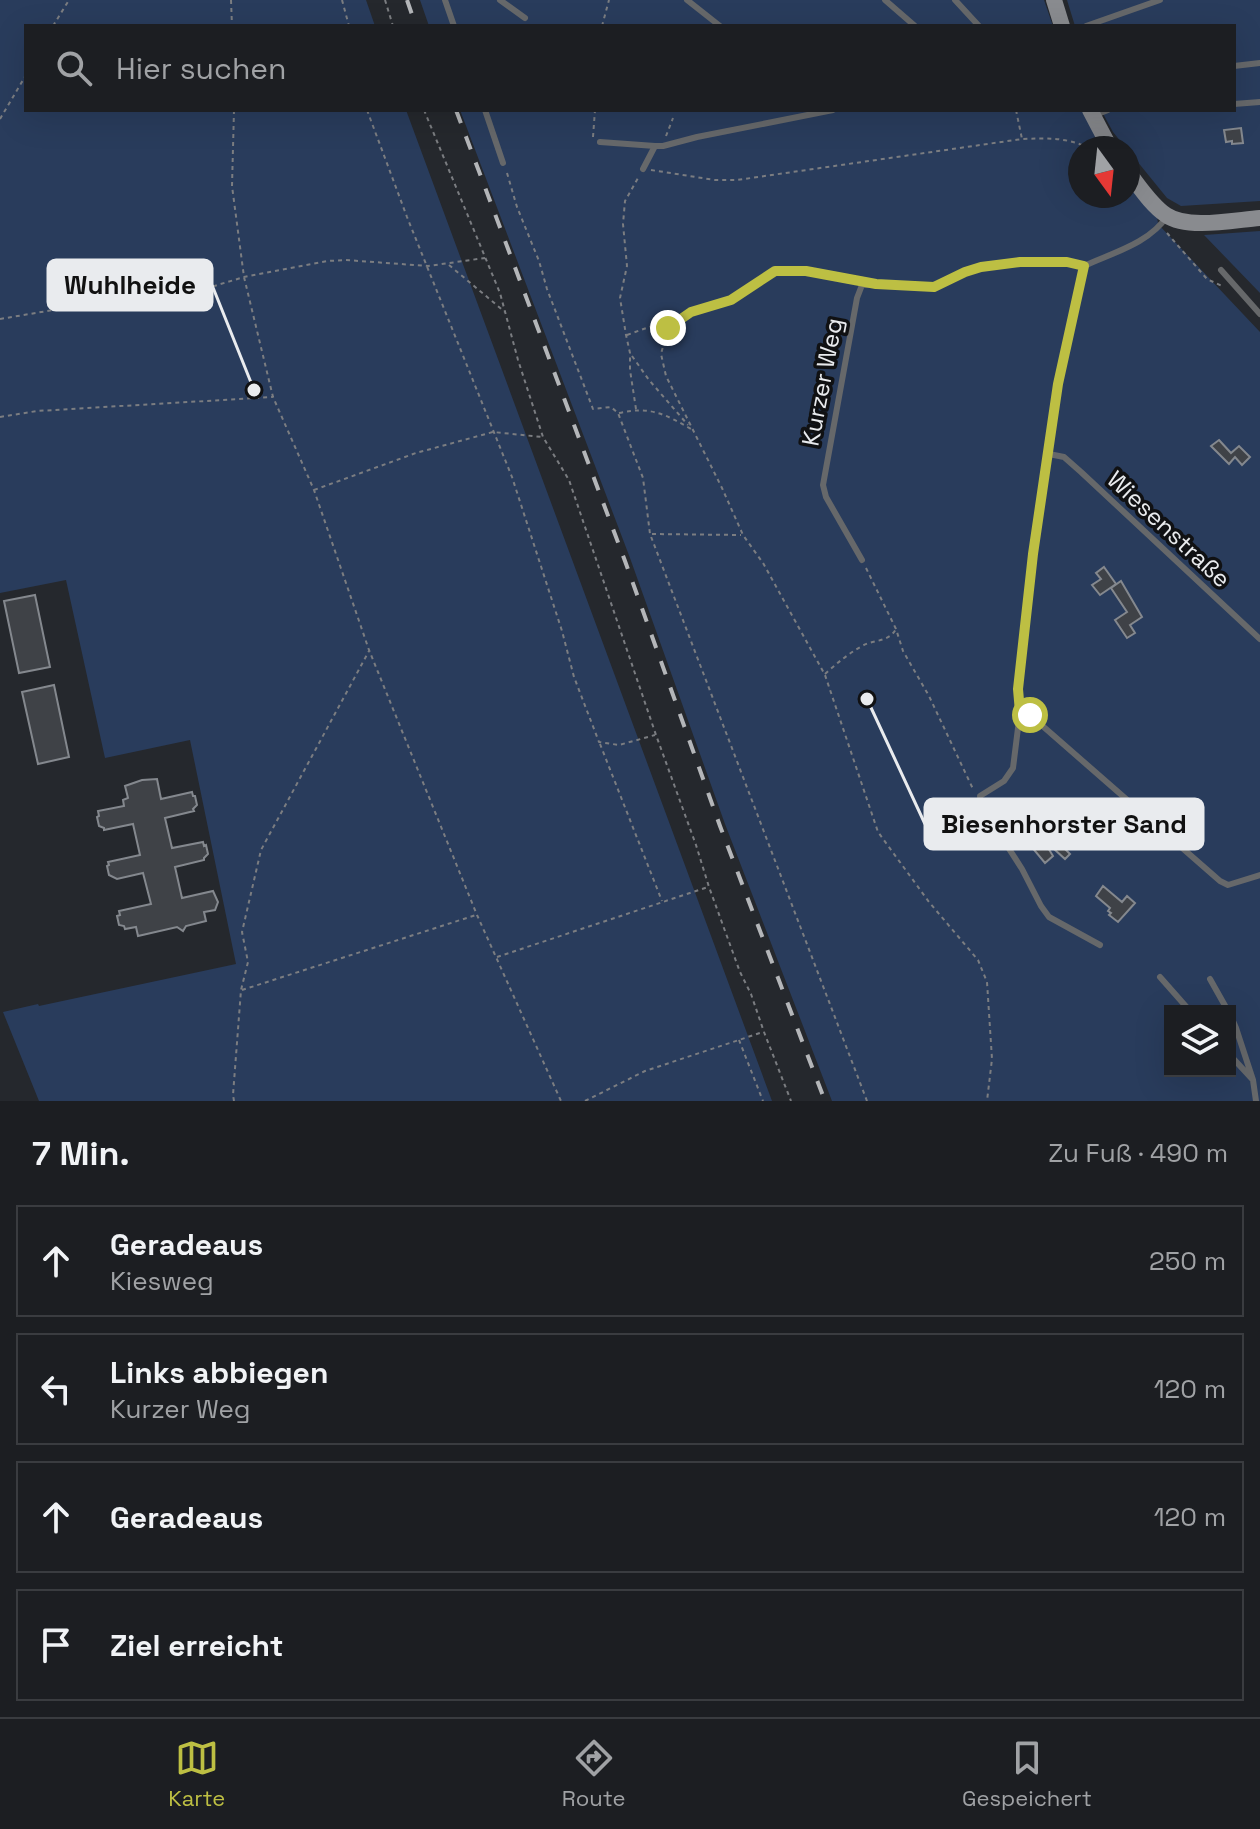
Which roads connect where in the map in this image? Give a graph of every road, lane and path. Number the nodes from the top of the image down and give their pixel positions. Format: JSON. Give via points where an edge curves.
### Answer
{"nodes":[{"id":1,"x":69,"y":0,"type":"edge"},
{"id":2,"x":231,"y":0,"type":"edge"},
{"id":3,"x":342,"y":0,"type":"edge"},
{"id":4,"x":385,"y":0,"type":"edge"},
{"id":5,"x":445,"y":0,"type":"edge"},
{"id":6,"x":500,"y":0,"type":"edge"},
{"id":7,"x":609,"y":0,"type":"edge"},
{"id":8,"x":687,"y":0,"type":"edge"},
{"id":9,"x":885,"y":0,"type":"edge"},
{"id":10,"x":955,"y":0,"type":"edge"},
{"id":11,"x":1054,"y":0,"type":"edge"},
{"id":12,"x":1160,"y":0,"type":"edge"},
{"id":13,"x":525,"y":18,"type":"dead end"},
{"id":14,"x":54,"y":24,"type":"edge"},
{"id":15,"x":232,"y":24,"type":"edge"},
{"id":16,"x":348,"y":24,"type":"edge"},
{"id":17,"x":392,"y":24,"type":"edge"},
{"id":18,"x":453,"y":24,"type":"edge"},
{"id":19,"x":603,"y":24,"type":"edge"},
{"id":20,"x":717,"y":24,"type":"edge"},
{"id":21,"x":913,"y":24,"type":"edge"},
{"id":22,"x":977,"y":24,"type":"edge"},
{"id":23,"x":1061,"y":24,"type":"edge"},
{"id":24,"x":1092,"y":24,"type":"edge"},
{"id":25,"x":1260,"y":63,"type":"edge"},
{"id":26,"x":1236,"y":66,"type":"edge"},
{"id":27,"x":24,"y":78,"type":"edge"},
{"id":28,"x":1260,"y":102,"type":"edge"},
{"id":29,"x":1236,"y":104,"type":"edge"},
{"id":30,"x":234,"y":112,"type":"edge"},
{"id":31,"x":368,"y":112,"type":"edge"},
{"id":32,"x":425,"y":112,"type":"edge"},
{"id":33,"x":486,"y":112,"type":"edge"},
{"id":34,"x":595,"y":112,"type":"edge"},
{"id":35,"x":823,"y":112,"type":"edge"},
{"id":36,"x":1016,"y":112,"type":"edge"},
{"id":37,"x":1097,"y":112,"type":"edge"},
{"id":38,"x":673,"y":118,"type":"dead end"},
{"id":39,"x":0,"y":119,"type":"edge"},
{"id":40,"x":1106,"y":136,"type":"edge"},
{"id":41,"x":1022,"y":139,"type":"junction"},
{"id":42,"x":1068,"y":140,"type":"edge"},
{"id":43,"x":600,"y":142,"type":"joint"},
{"id":44,"x":659,"y":146,"type":"junction"},
{"id":45,"x":503,"y":163,"type":"joint"},
{"id":46,"x":643,"y":169,"type":"junction"},
{"id":47,"x":1140,"y":186,"type":"edge"},
{"id":48,"x":1260,"y":218,"type":"edge"},
{"id":49,"x":1164,"y":221,"type":"junction"},
{"id":50,"x":486,"y":257,"type":"junction"},
{"id":51,"x":448,"y":264,"type":"junction"},
{"id":52,"x":428,"y":266,"type":"junction"},
{"id":53,"x":1084,"y":266,"type":"junction"},
{"id":54,"x":1221,"y":270,"type":"dead end"},
{"id":55,"x":244,"y":277,"type":"junction"},
{"id":56,"x":876,"y":284,"type":"junction"},
{"id":57,"x":1239,"y":292,"type":"junction"},
{"id":58,"x":690,"y":312,"type":"junction"},
{"id":59,"x":506,"y":313,"type":"junction"},
{"id":60,"x":1260,"y":314,"type":"edge"},
{"id":61,"x":0,"y":319,"type":"edge"},
{"id":62,"x":626,"y":335,"type":"junction"},
{"id":63,"x":630,"y":353,"type":"junction"},
{"id":64,"x":273,"y":397,"type":"junction"},
{"id":65,"x":636,"y":409,"type":"junction"},
{"id":66,"x":618,"y":413,"type":"junction"},
{"id":67,"x":0,"y":417,"type":"edge"},
{"id":68,"x":692,"y":429,"type":"junction"},
{"id":69,"x":493,"y":432,"type":"junction"},
{"id":70,"x":543,"y":437,"type":"junction"},
{"id":71,"x":1049,"y":454,"type":"junction"},
{"id":72,"x":314,"y":490,"type":"junction"},
{"id":73,"x":650,"y":534,"type":"junction"},
{"id":74,"x":743,"y":535,"type":"junction"},
{"id":75,"x":862,"y":560,"type":"joint"},
{"id":76,"x":896,"y":629,"type":"junction"},
{"id":77,"x":1260,"y":639,"type":"edge"},
{"id":78,"x":369,"y":650,"type":"junction"},
{"id":79,"x":825,"y":675,"type":"junction"},
{"id":80,"x":1020,"y":712,"type":"junction"},
{"id":81,"x":656,"y":735,"type":"junction"},
{"id":82,"x":599,"y":742,"type":"junction"},
{"id":83,"x":980,"y":796,"type":"junction"},
{"id":84,"x":1260,"y":875,"type":"edge"},
{"id":85,"x":709,"y":887,"type":"junction"},
{"id":86,"x":663,"y":902,"type":"junction"},
{"id":87,"x":477,"y":915,"type":"junction"},
{"id":88,"x":1100,"y":945,"type":"dead end"},
{"id":89,"x":495,"y":957,"type":"junction"},
{"id":90,"x":1160,"y":977,"type":"dead end"},
{"id":91,"x":1210,"y":979,"type":"dead end"},
{"id":92,"x":241,"y":990,"type":"junction"},
{"id":93,"x":1185,"y":1005,"type":"edge"},
{"id":94,"x":1225,"y":1005,"type":"edge"},
{"id":95,"x":1236,"y":1028,"type":"edge"},
{"id":96,"x":764,"y":1032,"type":"junction"},
{"id":97,"x":739,"y":1039,"type":"junction"},
{"id":98,"x":1236,"y":1062,"type":"edge"},
{"id":99,"x":1253,"y":1080,"type":"junction"},
{"id":100,"x":234,"y":1101,"type":"edge"},
{"id":101,"x":561,"y":1101,"type":"edge"},
{"id":102,"x":585,"y":1101,"type":"edge"},
{"id":103,"x":763,"y":1101,"type":"edge"},
{"id":104,"x":791,"y":1101,"type":"edge"},
{"id":105,"x":867,"y":1101,"type":"edge"},
{"id":106,"x":987,"y":1101,"type":"edge"},
{"id":107,"x":1256,"y":1101,"type":"edge"}],
"edges":[{"from":1,"to":14,"type":"path"},
{"from":2,"to":15,"type":"path"},
{"from":3,"to":16,"type":"path"},
{"from":4,"to":17,"type":"path"},
{"from":5,"to":18,"type":"lane"},
{"from":6,"to":13,"type":"lane"},
{"from":7,"to":19,"type":"path"},
{"from":8,"to":20,"type":"lane"},
{"from":9,"to":21,"type":"lane"},
{"from":10,"to":22,"type":"lane"},
{"from":11,"to":23,"type":"street"},
{"from":12,"to":24,"type":"lane"},
{"from":25,"to":26,"type":"lane"},
{"from":27,"to":39,"type":"path"},
{"from":28,"to":29,"type":"lane"},
{"from":30,"to":55,"type":"path","via":[[232,186]]},
{"from":31,"to":52,"type":"path"},
{"from":32,"to":50,"type":"path"},
{"from":33,"to":45,"type":"lane"},
{"from":34,"to":43,"type":"path","via":[[593,138]]},
{"from":35,"to":44,"type":"lane"},
{"from":36,"to":41,"type":"path"},
{"from":37,"to":40,"type":"street"},
{"from":38,"to":44,"type":"path"},
{"from":41,"to":42,"type":"path"},
{"from":41,"to":46,"type":"path","via":[[737,180]]},
{"from":43,"to":44,"type":"lane"},
{"from":44,"to":46,"type":"lane"},
{"from":45,"to":66,"type":"path","via":[[593,409],[611,407]]},
{"from":46,"to":62,"type":"path","via":[[625,201],[627,266],[620,298]]},
{"from":47,"to":49,"type":"street"},
{"from":48,"to":49,"type":"street"},
{"from":49,"to":53,"type":"lane","via":[[1143,238]]},
{"from":49,"to":57,"type":"path","via":[[1207,279]]},
{"from":50,"to":51,"type":"path"},
{"from":50,"to":59,"type":"path"},
{"from":51,"to":52,"type":"path"},
{"from":51,"to":59,"type":"path"},
{"from":52,"to":55,"type":"path","via":[[327,261]]},
{"from":52,"to":69,"type":"path"},
{"from":53,"to":56,"type":"lane","via":[[1020,262],[981,267],[934,287]]},
{"from":53,"to":71,"type":"lane"},
{"from":54,"to":57,"type":"lane"},
{"from":55,"to":61,"type":"path","via":[[191,293],[142,295]]},
{"from":55,"to":64,"type":"path"},
{"from":56,"to":58,"type":"path","via":[[775,271],[731,300]]},
{"from":56,"to":75,"type":"lane","name":"Kurzer Weg","via":[[862,285],[857,298],[823,476],[826,497]]},
{"from":57,"to":60,"type":"lane"},
{"from":58,"to":62,"type":"path"},
{"from":58,"to":68,"type":"path","via":[[668,328],[661,354]]},
{"from":59,"to":70,"type":"path"},
{"from":62,"to":63,"type":"path"},
{"from":63,"to":65,"type":"path"},
{"from":63,"to":68,"type":"path"},
{"from":64,"to":67,"type":"path"},
{"from":64,"to":72,"type":"path"},
{"from":65,"to":66,"type":"path"},
{"from":65,"to":68,"type":"path","via":[[663,413]]},
{"from":66,"to":73,"type":"path","via":[[643,478]]},
{"from":68,"to":74,"type":"path"},
{"from":69,"to":70,"type":"path"},
{"from":69,"to":72,"type":"path"},
{"from":69,"to":82,"type":"path"},
{"from":70,"to":81,"type":"path","via":[[569,480]]},
{"from":71,"to":77,"type":"lane","name":"Wiesenstraße","via":[[1073,464]]},
{"from":71,"to":80,"type":"lane","via":[[1018,689]]},
{"from":72,"to":78,"type":"path"},
{"from":73,"to":74,"type":"path"},
{"from":73,"to":105,"type":"path"},
{"from":74,"to":79,"type":"path"},
{"from":75,"to":76,"type":"path"},
{"from":76,"to":79,"type":"path","via":[[841,659]]},
{"from":76,"to":83,"type":"path"},
{"from":78,"to":87,"type":"path"},
{"from":78,"to":92,"type":"path","via":[[261,850],[242,932],[248,962]]},
{"from":79,"to":106,"type":"path","via":[[878,832],[978,960],[987,982],[992,1059]]},
{"from":80,"to":83,"type":"lane","via":[[1013,768],[1004,781]]},
{"from":80,"to":84,"type":"lane","via":[[1030,715],[1220,881],[1228,885]]},
{"from":81,"to":82,"type":"path","via":[[619,745]]},
{"from":81,"to":85,"type":"path"},
{"from":82,"to":86,"type":"path"},
{"from":83,"to":88,"type":"lane","via":[[1049,917]]},
{"from":85,"to":86,"type":"path"},
{"from":85,"to":96,"type":"path"},
{"from":86,"to":89,"type":"path"},
{"from":87,"to":89,"type":"path"},
{"from":87,"to":92,"type":"path"},
{"from":89,"to":101,"type":"path"},
{"from":90,"to":93,"type":"lane"},
{"from":91,"to":94,"type":"lane"},
{"from":92,"to":100,"type":"path"},
{"from":95,"to":99,"type":"lane"},
{"from":96,"to":97,"type":"path"},
{"from":96,"to":104,"type":"path"},
{"from":97,"to":102,"type":"path","via":[[645,1071]]},
{"from":97,"to":103,"type":"path"},
{"from":98,"to":99,"type":"lane"},
{"from":99,"to":107,"type":"lane"}]}
